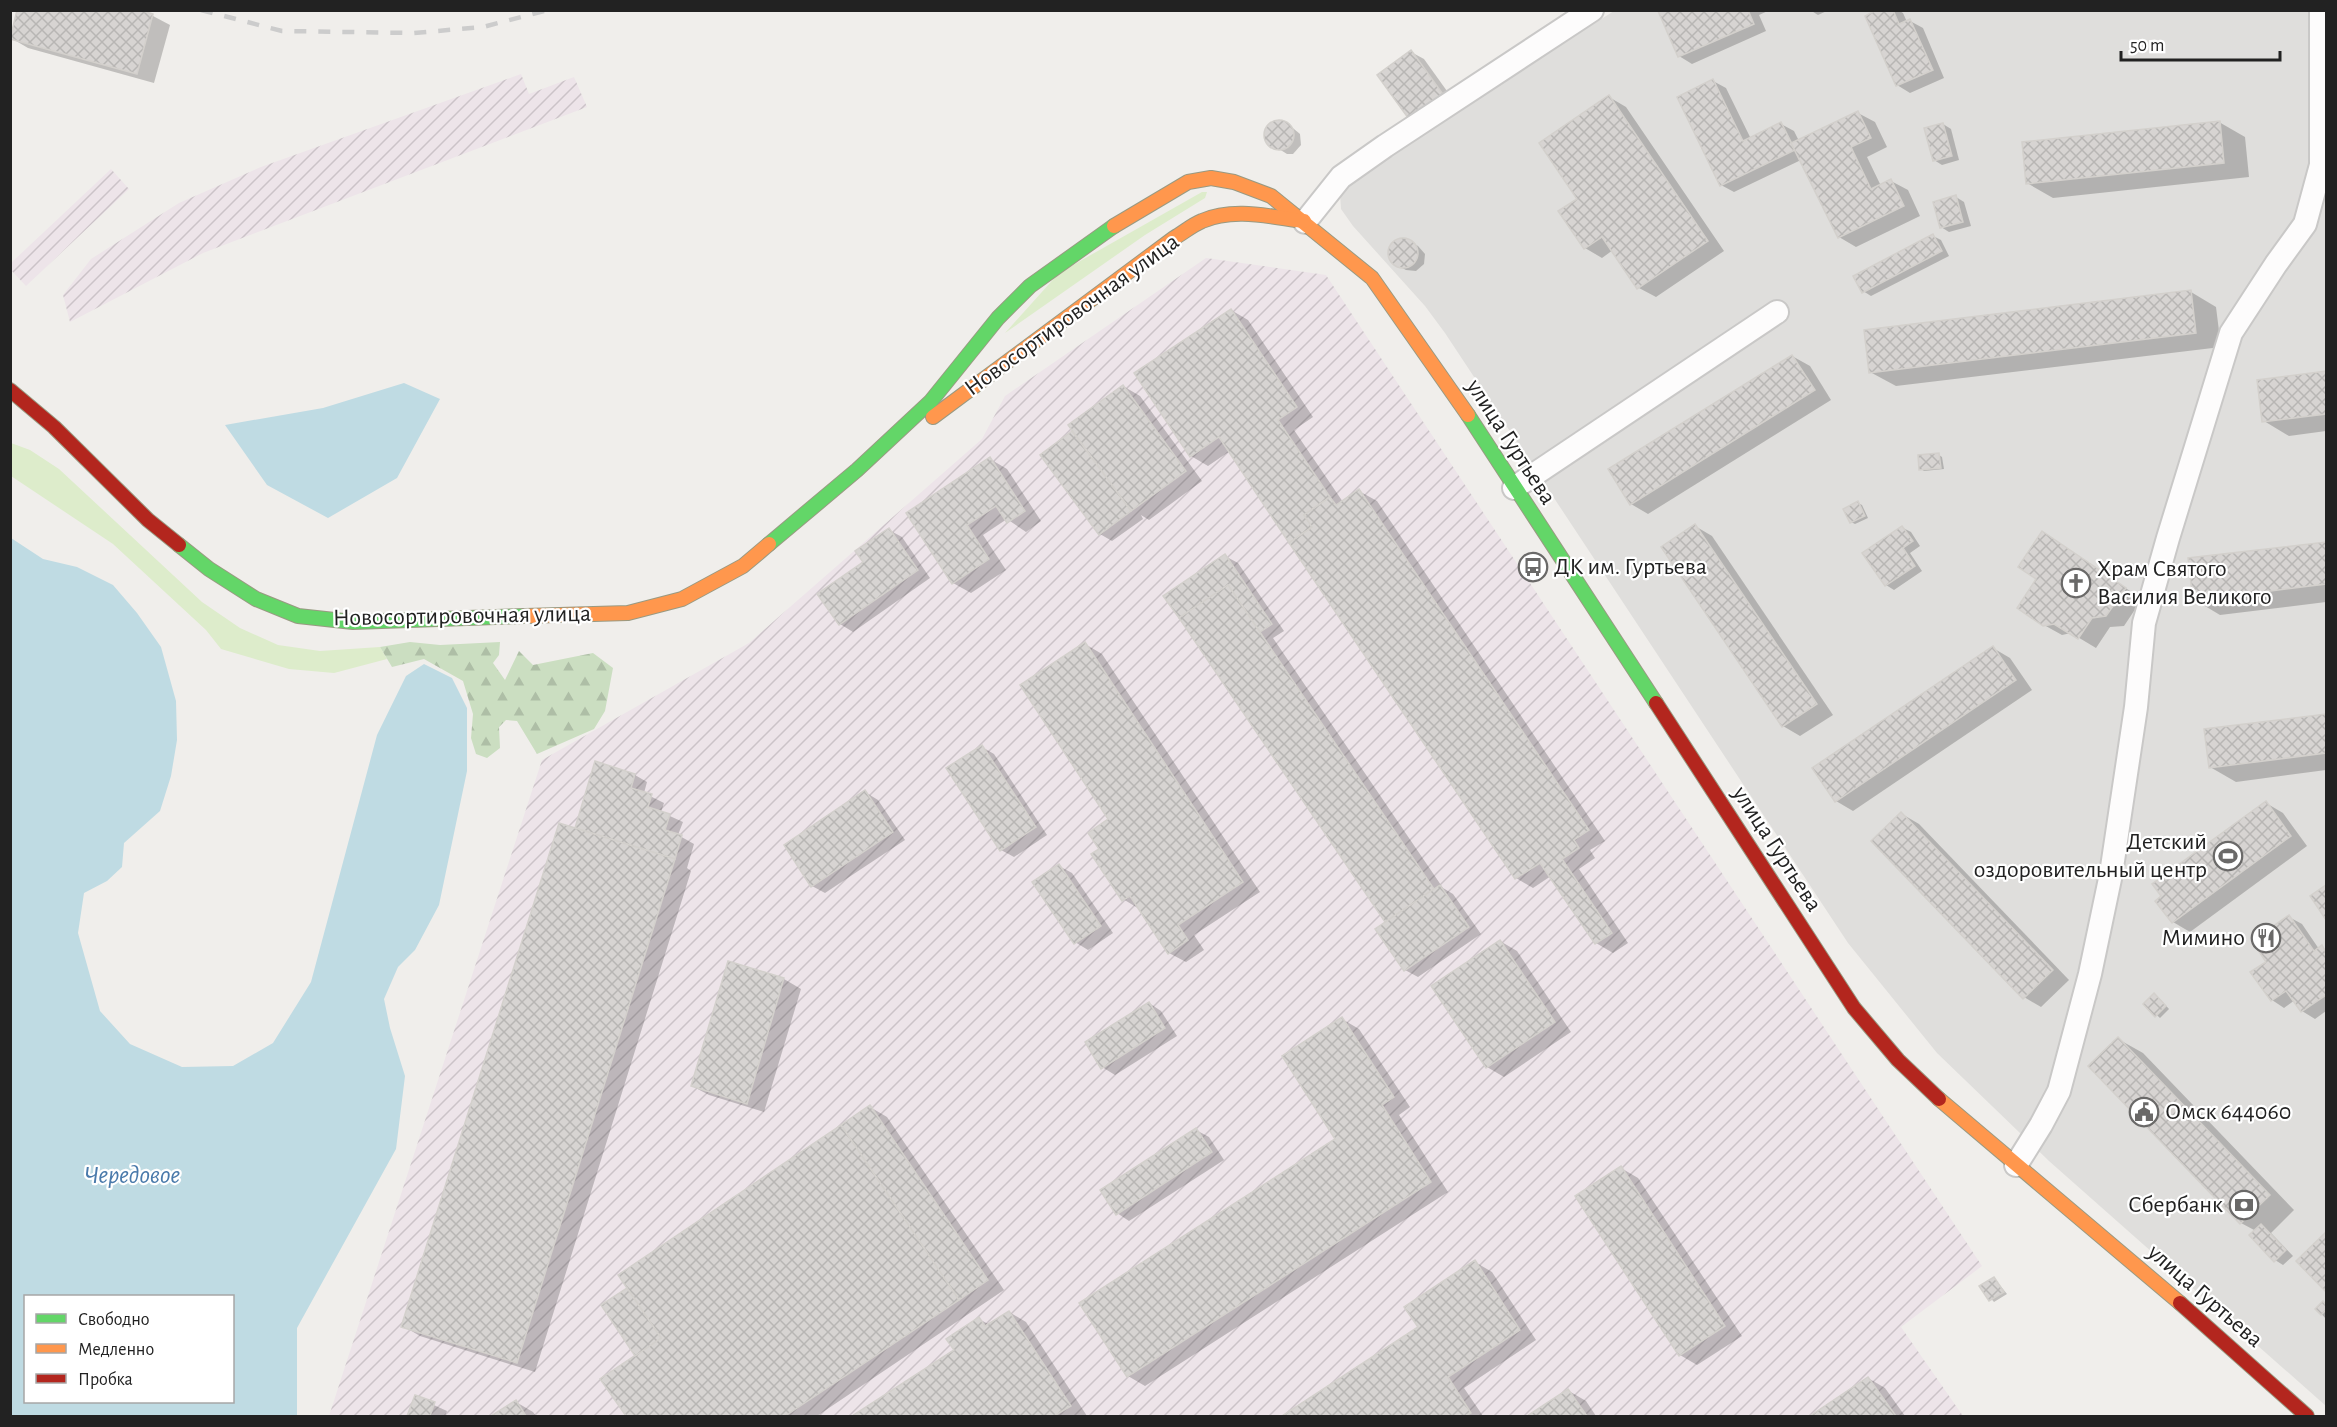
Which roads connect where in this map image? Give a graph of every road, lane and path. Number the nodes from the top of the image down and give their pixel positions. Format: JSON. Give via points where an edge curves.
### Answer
{"nodes":[{"id":1,"x":1592,"y":10,"type":"edge"},
{"id":2,"x":2321,"y":10,"type":"edge"},
{"id":3,"x":1305,"y":222,"type":"junction"},
{"id":4,"x":1777,"y":312,"type":"dead end"},
{"id":5,"x":10,"y":390,"type":"edge"},
{"id":6,"x":857,"y":470,"type":"junction"},
{"id":7,"x":1514,"y":488,"type":"junction"},
{"id":8,"x":2016,"y":1165,"type":"junction"},
{"id":9,"x":2307,"y":1416,"type":"edge"}],
"edges":[{"from":1,"to":3,"type":"street","via":[[1341,177]]},
{"from":2,"to":8,"type":"street","via":[[2321,165],[2305,224],[2231,333],[2171,527],[2144,623],[2113,862],[2090,974],[2059,1091]]},
{"from":3,"to":6,"type":"main road","name":"Новосортировочная улица","via":[[1244,214],[1203,220]]},
{"from":3,"to":6,"type":"main road","name":"Новосортировочная улица","via":[[1271,196],[1234,182],[1210,178],[1188,182],[1101,233],[1030,286],[998,318],[931,401]]},
{"from":3,"to":7,"type":"main road","name":"улица Гуртьева","via":[[1372,278],[1449,386]]},
{"from":4,"to":7,"type":"street"},
{"from":5,"to":6,"type":"main road","name":"Новосортировочная улица","via":[[54,427],[148,520],[208,569],[256,598],[298,616],[353,622],[627,613],[682,599],[743,566]]},
{"from":7,"to":8,"type":"main road","name":"улица Гуртьева","via":[[1854,1008],[1898,1060]]},
{"from":8,"to":9,"type":"main road","name":"улица Гуртьева","via":[[2198,1317]]}]}
